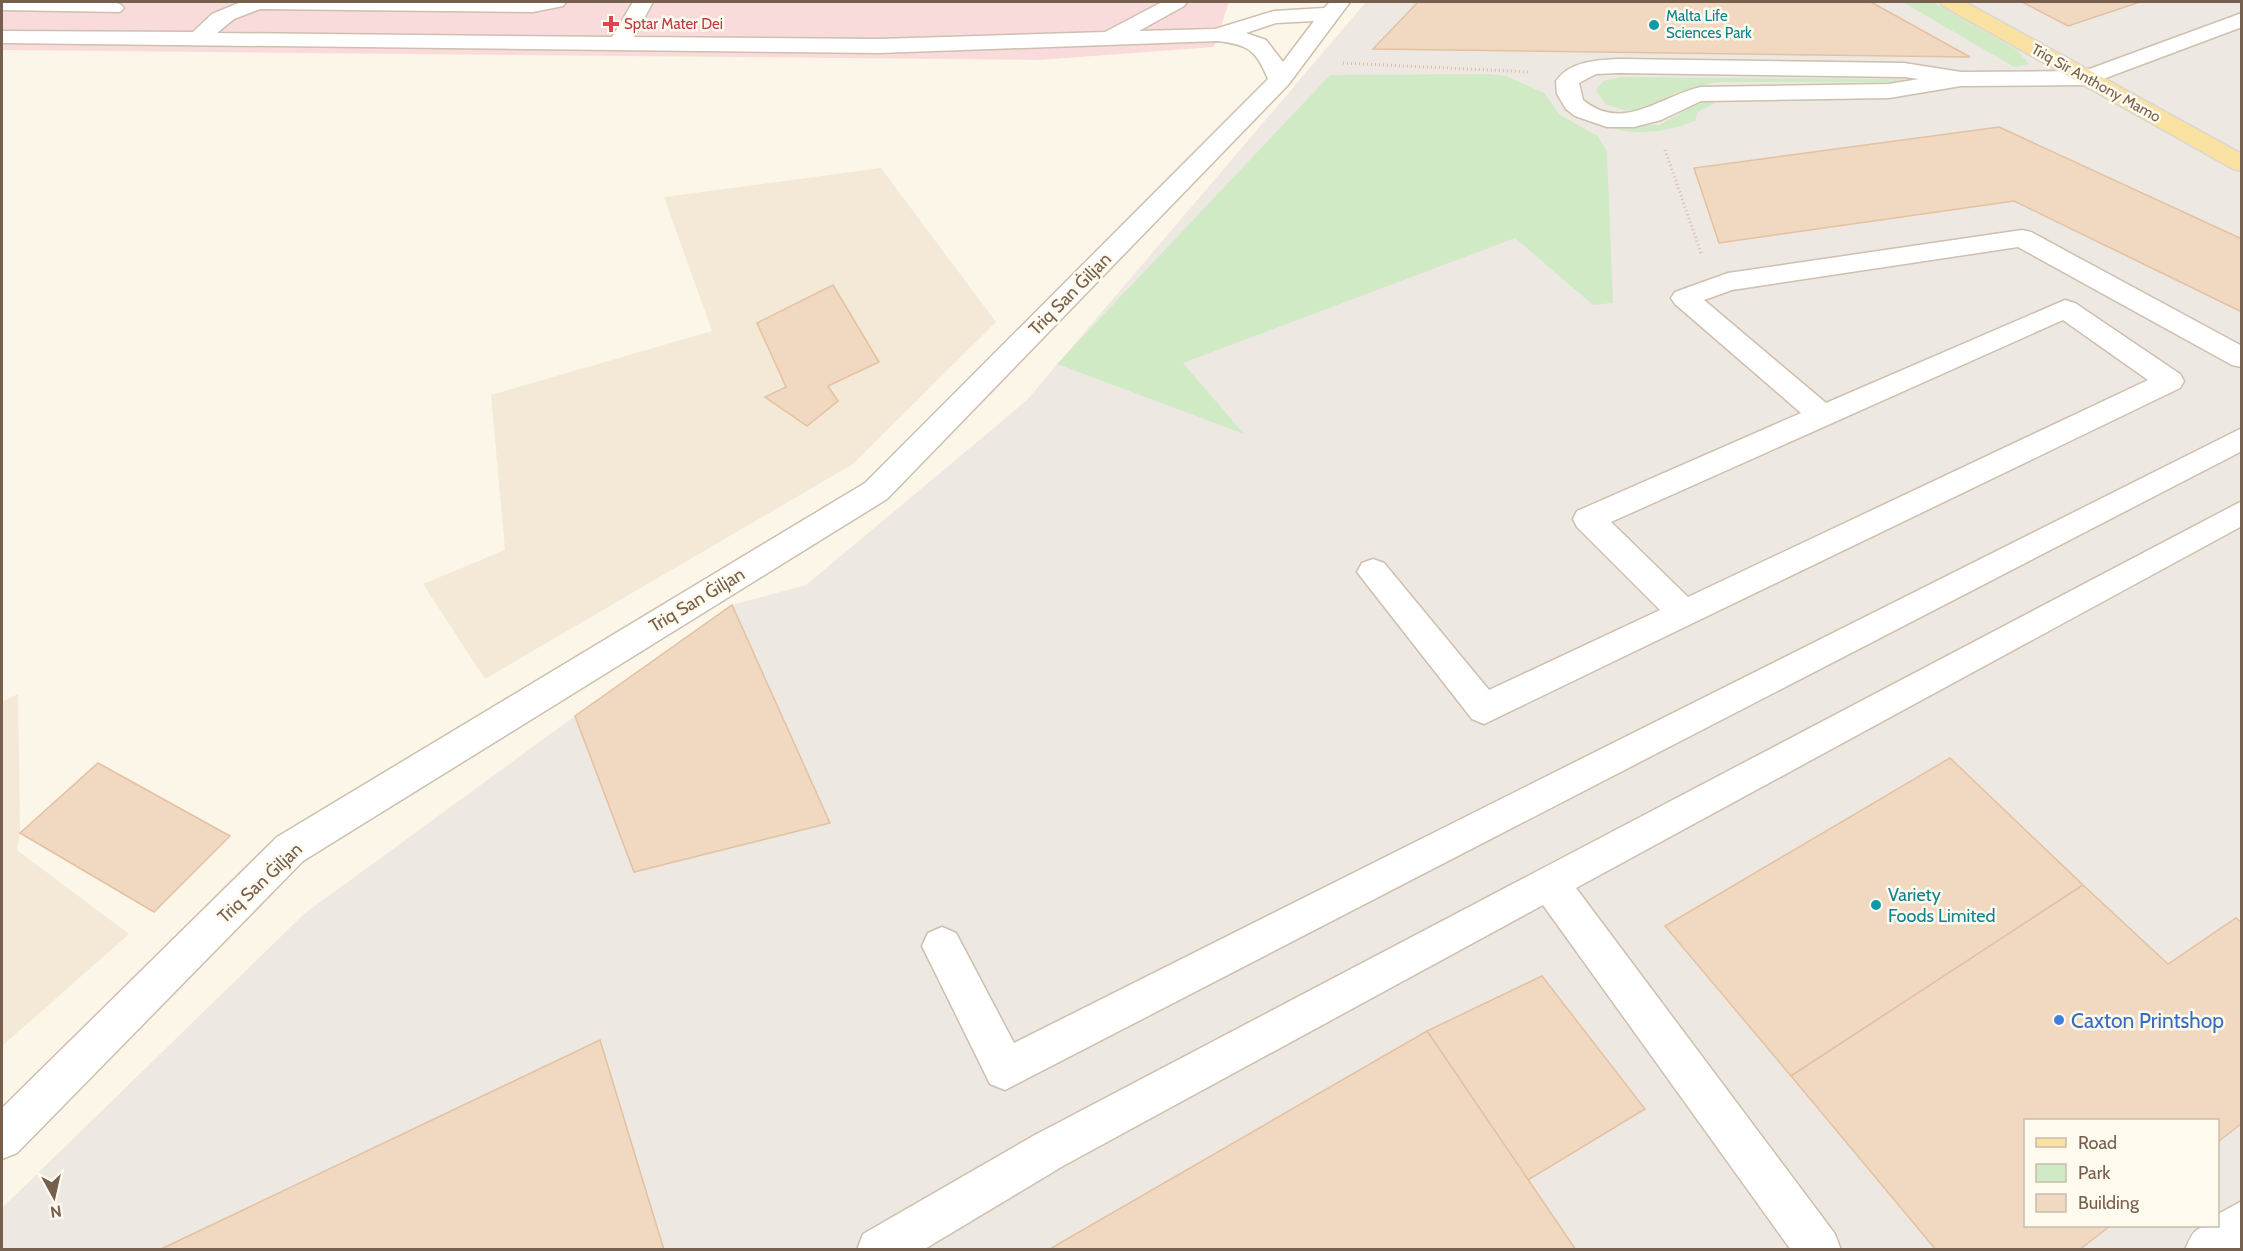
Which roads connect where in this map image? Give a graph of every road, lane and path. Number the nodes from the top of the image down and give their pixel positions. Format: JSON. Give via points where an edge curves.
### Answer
{"nodes":[{"id":1,"x":556,"y":2,"type":"edge"},
{"id":2,"x":643,"y":2,"type":"edge"},
{"id":3,"x":1177,"y":2,"type":"edge"},
{"id":4,"x":1298,"y":2,"type":"edge"},
{"id":5,"x":1950,"y":2,"type":"edge"},
{"id":6,"x":2,"y":4,"type":"edge"},
{"id":7,"x":113,"y":5,"type":"edge"},
{"id":8,"x":1335,"y":8,"type":"edge"},
{"id":9,"x":1274,"y":17,"type":"junction"},
{"id":10,"x":2241,"y":19,"type":"edge"},
{"id":11,"x":1204,"y":20,"type":"edge"},
{"id":12,"x":805,"y":24,"type":"dead end"},
{"id":13,"x":883,"y":24,"type":"dead end"},
{"id":14,"x":2,"y":37,"type":"edge"},
{"id":15,"x":98,"y":39,"type":"junction"},
{"id":16,"x":201,"y":39,"type":"junction"},
{"id":17,"x":1105,"y":40,"type":"junction"},
{"id":18,"x":619,"y":44,"type":"junction"},
{"id":19,"x":729,"y":45,"type":"junction"},
{"id":20,"x":879,"y":46,"type":"junction"},
{"id":21,"x":1336,"y":63,"type":"dead end"},
{"id":22,"x":2087,"y":78,"type":"junction"},
{"id":23,"x":1961,"y":79,"type":"junction"},
{"id":24,"x":1280,"y":80,"type":"junction"},
{"id":25,"x":1567,"y":81,"type":"junction"},
{"id":26,"x":1647,"y":118,"type":"junction"},
{"id":27,"x":2241,"y":164,"type":"edge"},
{"id":28,"x":1728,"y":282,"type":"junction"},
{"id":29,"x":2241,"y":358,"type":"edge"},
{"id":30,"x":1822,"y":415,"type":"junction"},
{"id":31,"x":2241,"y":438,"type":"edge"},
{"id":32,"x":2241,"y":512,"type":"edge"},
{"id":33,"x":1373,"y":572,"type":"dead end"},
{"id":34,"x":1684,"y":614,"type":"junction"},
{"id":35,"x":1549,"y":882,"type":"junction"},
{"id":36,"x":942,"y":946,"type":"dead end"},
{"id":37,"x":2,"y":1138,"type":"edge"},
{"id":38,"x":2241,"y":1223,"type":"edge"},
{"id":39,"x":879,"y":1250,"type":"edge"},
{"id":40,"x":1819,"y":1250,"type":"edge"},
{"id":41,"x":2207,"y":1250,"type":"edge"}],
"edges":[{"from":1,"to":16,"type":"street","via":[[533,6],[259,3],[230,11],[212,24]]},
{"from":2,"to":18,"type":"street"},
{"from":3,"to":17,"type":"street"},
{"from":4,"to":9,"type":"street"},
{"from":5,"to":22,"type":"main road","name":"Triq Sir Anthony Mamo"},
{"from":6,"to":7,"type":"street"},
{"from":7,"to":15,"type":"street"},
{"from":8,"to":9,"type":"street"},
{"from":8,"to":24,"type":"street","name":"Triq San Ġiljan"},
{"from":9,"to":11,"type":"street"},
{"from":10,"to":22,"type":"street"},
{"from":11,"to":17,"type":"street"},
{"from":11,"to":24,"type":"street","via":[[1257,42],[1271,58]]},
{"from":12,"to":19,"type":"street","via":[[761,25]]},
{"from":13,"to":20,"type":"street"},
{"from":14,"to":15,"type":"street"},
{"from":15,"to":16,"type":"street"},
{"from":16,"to":18,"type":"street"},
{"from":17,"to":20,"type":"street"},
{"from":18,"to":19,"type":"street"},
{"from":19,"to":20,"type":"street"},
{"from":21,"to":25,"type":"path","via":[[1525,72],[1549,74]]},
{"from":22,"to":23,"type":"street"},
{"from":22,"to":27,"type":"main road","name":"Triq Sir Anthony Mamo"},
{"from":23,"to":25,"type":"street","via":[[1904,70],[1619,66],[1581,71]]},
{"from":23,"to":26,"type":"street","via":[[1889,91],[1701,94],[1683,97]]},
{"from":24,"to":37,"type":"street","name":"Triq San Ġiljan","via":[[876,491],[290,849]]},
{"from":25,"to":26,"type":"street","via":[[1566,93],[1574,106],[1594,117],[1620,121]]},
{"from":26,"to":28,"type":"path","via":[[1666,151],[1702,258]]},
{"from":28,"to":29,"type":"street","via":[[2022,238]]},
{"from":28,"to":30,"type":"street","via":[[1684,298]]},
{"from":30,"to":34,"type":"street","via":[[1588,519]]},
{"from":30,"to":34,"type":"street","via":[[2065,309],[2170,381]]},
{"from":31,"to":36,"type":"street","via":[[1005,1069]]},
{"from":32,"to":35,"type":"street"},
{"from":33,"to":34,"type":"street","via":[[1484,709]]},
{"from":35,"to":39,"type":"street","via":[[1048,1151]]},
{"from":35,"to":40,"type":"street"},
{"from":38,"to":41,"type":"street"}]}
